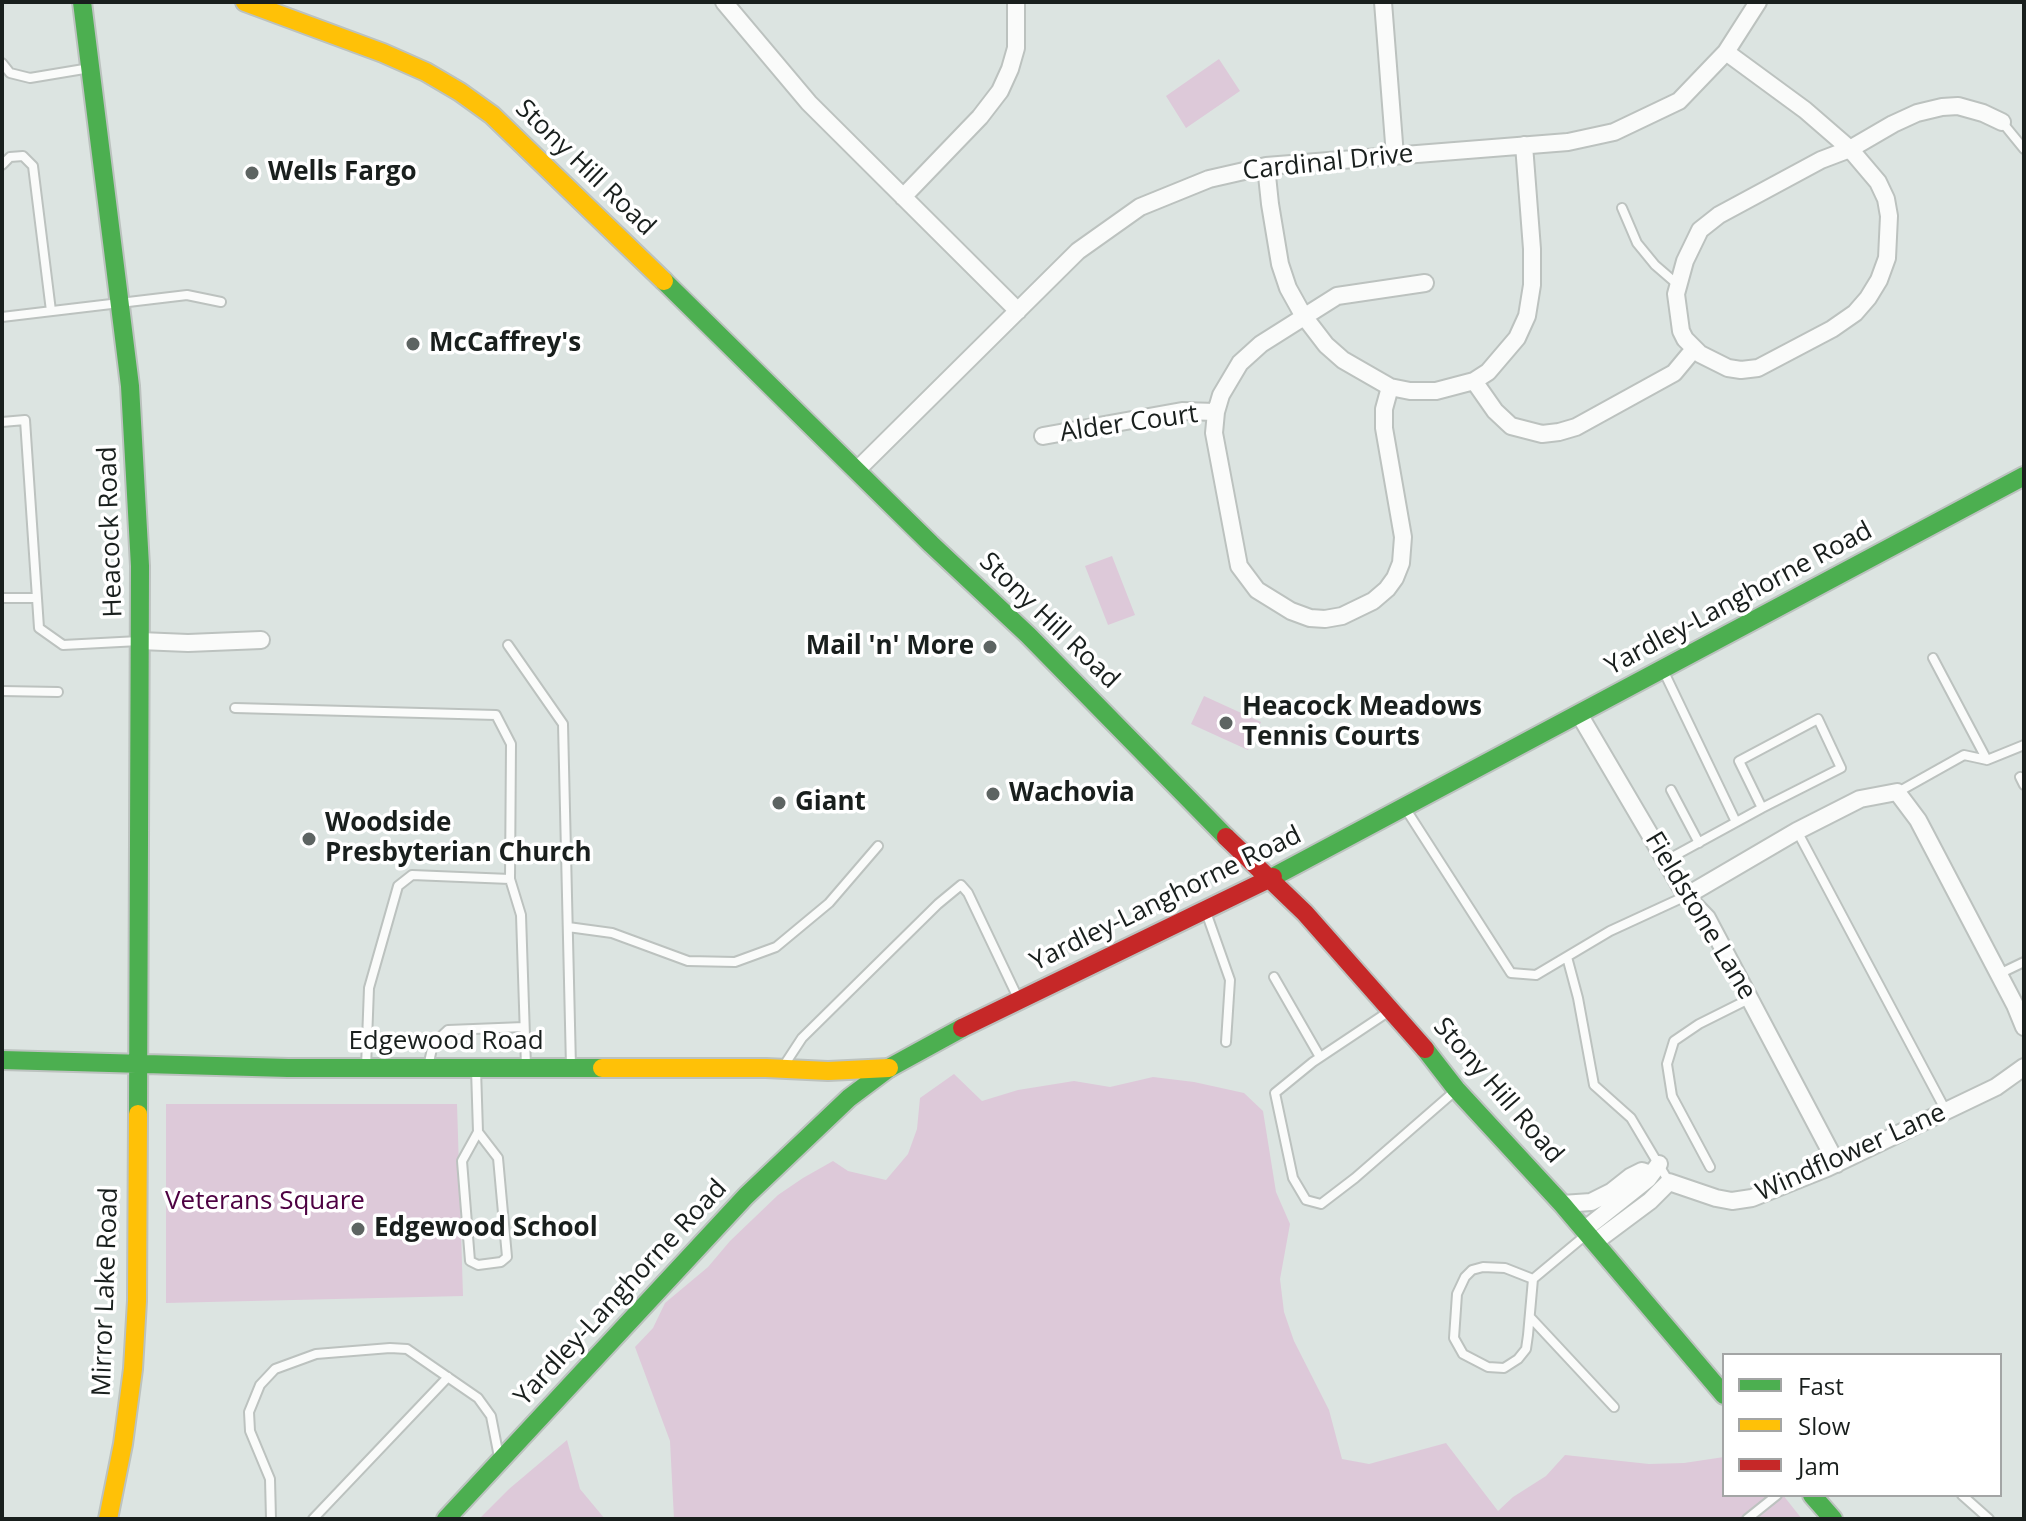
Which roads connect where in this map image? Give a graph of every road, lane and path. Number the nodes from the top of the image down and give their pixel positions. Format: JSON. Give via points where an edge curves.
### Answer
{"nodes":[{"id":1,"x":82,"y":2,"type":"edge"},
{"id":2,"x":245,"y":2,"type":"edge"},
{"id":3,"x":724,"y":2,"type":"edge"},
{"id":4,"x":1016,"y":2,"type":"edge"},
{"id":5,"x":1383,"y":2,"type":"edge"},
{"id":6,"x":1758,"y":2,"type":"edge"},
{"id":7,"x":1726,"y":52,"type":"junction"},
{"id":8,"x":2,"y":63,"type":"edge"},
{"id":9,"x":90,"y":68,"type":"junction"},
{"id":10,"x":10,"y":73,"type":"junction"},
{"id":11,"x":2,"y":81,"type":"edge"},
{"id":12,"x":2002,"y":122,"type":"joint"},
{"id":13,"x":1524,"y":145,"type":"junction"},
{"id":14,"x":1850,"y":149,"type":"junction"},
{"id":15,"x":2024,"y":149,"type":"edge"},
{"id":16,"x":1395,"y":156,"type":"junction"},
{"id":17,"x":2,"y":165,"type":"edge"},
{"id":18,"x":1266,"y":166,"type":"junction"},
{"id":19,"x":903,"y":197,"type":"junction"},
{"id":20,"x":1622,"y":208,"type":"dead end"},
{"id":21,"x":1425,"y":283,"type":"dead end"},
{"id":22,"x":1677,"y":284,"type":"junction"},
{"id":23,"x":221,"y":302,"type":"dead end"},
{"id":24,"x":120,"y":303,"type":"junction"},
{"id":25,"x":51,"y":311,"type":"junction"},
{"id":26,"x":1018,"y":311,"type":"junction"},
{"id":27,"x":1303,"y":315,"type":"junction"},
{"id":28,"x":2,"y":317,"type":"edge"},
{"id":29,"x":1694,"y":349,"type":"junction"},
{"id":30,"x":1474,"y":381,"type":"junction"},
{"id":31,"x":1390,"y":387,"type":"junction"},
{"id":32,"x":1216,"y":412,"type":"junction"},
{"id":33,"x":2,"y":422,"type":"edge"},
{"id":34,"x":1043,"y":436,"type":"dead end"},
{"id":35,"x":856,"y":471,"type":"junction"},
{"id":36,"x":2024,"y":476,"type":"edge"},
{"id":37,"x":2,"y":598,"type":"edge"},
{"id":38,"x":37,"y":598,"type":"junction"},
{"id":39,"x":261,"y":640,"type":"dead end"},
{"id":40,"x":140,"y":641,"type":"junction"},
{"id":41,"x":508,"y":645,"type":"dead end"},
{"id":42,"x":1933,"y":658,"type":"dead end"},
{"id":43,"x":1663,"y":669,"type":"junction"},
{"id":44,"x":2,"y":691,"type":"edge"},
{"id":45,"x":58,"y":692,"type":"dead end"},
{"id":46,"x":235,"y":708,"type":"dead end"},
{"id":47,"x":1579,"y":714,"type":"junction"},
{"id":48,"x":2024,"y":745,"type":"edge"},
{"id":49,"x":1987,"y":760,"type":"junction"},
{"id":50,"x":1671,"y":790,"type":"dead end"},
{"id":51,"x":1897,"y":792,"type":"junction"},
{"id":52,"x":1405,"y":808,"type":"junction"},
{"id":53,"x":1762,"y":808,"type":"junction"},
{"id":54,"x":1736,"y":822,"type":"junction"},
{"id":55,"x":1797,"y":831,"type":"junction"},
{"id":56,"x":1699,"y":843,"type":"junction"},
{"id":57,"x":878,"y":846,"type":"dead end"},
{"id":58,"x":1665,"y":861,"type":"junction"},
{"id":59,"x":510,"y":879,"type":"junction"},
{"id":60,"x":1270,"y":879,"type":"junction"},
{"id":61,"x":1686,"y":896,"type":"junction"},
{"id":62,"x":1206,"y":912,"type":"junction"},
{"id":63,"x":568,"y":927,"type":"junction"},
{"id":64,"x":1567,"y":957,"type":"junction"},
{"id":65,"x":2024,"y":962,"type":"edge"},
{"id":66,"x":1999,"y":974,"type":"junction"},
{"id":67,"x":1274,"y":977,"type":"dead end"},
{"id":68,"x":1750,"y":998,"type":"junction"},
{"id":69,"x":1019,"y":1000,"type":"junction"},
{"id":70,"x":1392,"y":1010,"type":"junction"},
{"id":71,"x":524,"y":1027,"type":"junction"},
{"id":72,"x":2024,"y":1027,"type":"edge"},
{"id":73,"x":1226,"y":1042,"type":"dead end"},
{"id":74,"x":1320,"y":1057,"type":"junction"},
{"id":75,"x":2,"y":1060,"type":"edge"},
{"id":76,"x":137,"y":1064,"type":"junction"},
{"id":77,"x":2024,"y":1067,"type":"edge"},
{"id":78,"x":366,"y":1068,"type":"junction"},
{"id":79,"x":428,"y":1068,"type":"junction"},
{"id":80,"x":526,"y":1068,"type":"junction"},
{"id":81,"x":571,"y":1068,"type":"junction"},
{"id":82,"x":783,"y":1068,"type":"junction"},
{"id":83,"x":889,"y":1068,"type":"junction"},
{"id":84,"x":476,"y":1069,"type":"junction"},
{"id":85,"x":1456,"y":1089,"type":"junction"},
{"id":86,"x":1946,"y":1111,"type":"junction"},
{"id":87,"x":478,"y":1132,"type":"junction"},
{"id":88,"x":1837,"y":1164,"type":"junction"},
{"id":89,"x":1710,"y":1167,"type":"dead end"},
{"id":90,"x":1655,"y":1169,"type":"junction"},
{"id":91,"x":1669,"y":1182,"type":"junction"},
{"id":92,"x":1562,"y":1204,"type":"junction"},
{"id":93,"x":1589,"y":1235,"type":"junction"},
{"id":94,"x":1533,"y":1279,"type":"junction"},
{"id":95,"x":1530,"y":1317,"type":"junction"},
{"id":96,"x":448,"y":1377,"type":"junction"},
{"id":97,"x":1722,"y":1393,"type":"edge"},
{"id":98,"x":1614,"y":1407,"type":"dead end"},
{"id":99,"x":500,"y":1462,"type":"junction"},
{"id":100,"x":1774,"y":1497,"type":"edge"},
{"id":101,"x":1814,"y":1497,"type":"edge"},
{"id":102,"x":1964,"y":1497,"type":"edge"},
{"id":103,"x":108,"y":1519,"type":"edge"},
{"id":104,"x":271,"y":1519,"type":"edge"},
{"id":105,"x":313,"y":1519,"type":"edge"},
{"id":106,"x":446,"y":1519,"type":"edge"},
{"id":107,"x":1747,"y":1519,"type":"edge"},
{"id":108,"x":1833,"y":1519,"type":"edge"},
{"id":109,"x":1989,"y":1519,"type":"edge"}],
"edges":[{"from":1,"to":9,"type":"main road","name":"Heacock Road"},
{"from":2,"to":35,"type":"main road","name":"Stony Hill Road","via":[[426,72],[492,115]]},
{"from":3,"to":19,"type":"street","via":[[809,103]]},
{"from":4,"to":19,"type":"street","via":[[1016,48],[1000,91]]},
{"from":5,"to":16,"type":"street"},
{"from":6,"to":7,"type":"street","name":"Cardinal Drive"},
{"from":7,"to":13,"type":"street","name":"Cardinal Drive","via":[[1679,101],[1634,125],[1591,138]]},
{"from":7,"to":14,"type":"street"},
{"from":8,"to":10,"type":"lane"},
{"from":9,"to":10,"type":"lane","via":[[30,78]]},
{"from":9,"to":24,"type":"main road","name":"Heacock Road"},
{"from":10,"to":11,"type":"lane"},
{"from":12,"to":14,"type":"street","via":[[1958,106],[1942,107],[1917,113]]},
{"from":12,"to":15,"type":"lane"},
{"from":13,"to":16,"type":"street","name":"Cardinal Drive"},
{"from":13,"to":30,"type":"street","via":[[1532,249],[1530,305],[1509,348]]},
{"from":14,"to":22,"type":"street","via":[[1709,222],[1696,237]]},
{"from":14,"to":29,"type":"street","via":[[1878,182],[1889,216],[1887,258],[1868,298],[1832,329],[1758,368],[1728,368]]},
{"from":16,"to":18,"type":"street","name":"Cardinal Drive"},
{"from":17,"to":25,"type":"lane","via":[[10,157],[23,156],[33,166]]},
{"from":18,"to":26,"type":"street","name":"Cardinal Drive","via":[[1209,179],[1140,207],[1078,251]]},
{"from":18,"to":27,"type":"street","via":[[1280,264]]},
{"from":19,"to":26,"type":"street"},
{"from":20,"to":22,"type":"lane","via":[[1637,243]]},
{"from":21,"to":27,"type":"street","via":[[1337,296]]},
{"from":22,"to":29,"type":"street","via":[[1679,323]]},
{"from":23,"to":24,"type":"lane","via":[[187,295]]},
{"from":24,"to":25,"type":"lane"},
{"from":24,"to":40,"type":"main road","name":"Heacock Road","via":[[137,467]]},
{"from":25,"to":28,"type":"lane"},
{"from":26,"to":35,"type":"street","name":"Cardinal Drive"},
{"from":27,"to":31,"type":"street","via":[[1343,360]]},
{"from":27,"to":32,"type":"street","via":[[1240,363]]},
{"from":29,"to":30,"type":"street","via":[[1674,373],[1559,432],[1542,434],[1511,426]]},
{"from":30,"to":31,"type":"street","via":[[1436,391]]},
{"from":31,"to":32,"type":"street","via":[[1384,428],[1403,537],[1401,563],[1387,589],[1373,601],[1325,619],[1273,602],[1239,566],[1214,433]]},
{"from":32,"to":34,"type":"street","name":"Alder Court","via":[[1182,411]]},
{"from":33,"to":38,"type":"lane","via":[[25,420]]},
{"from":35,"to":60,"type":"main road","name":"Stony Hill Road"},
{"from":36,"to":43,"type":"main road","name":"Yardley-Langhorne Road"},
{"from":37,"to":38,"type":"lane"},
{"from":38,"to":40,"type":"lane","via":[[39,628],[63,645]]},
{"from":39,"to":40,"type":"street"},
{"from":40,"to":76,"type":"main road","name":"Heacock Road"},
{"from":41,"to":63,"type":"lane","via":[[563,724]]},
{"from":42,"to":49,"type":"lane"},
{"from":43,"to":47,"type":"main road","name":"Yardley-Langhorne Road"},
{"from":43,"to":54,"type":"lane"},
{"from":44,"to":45,"type":"lane"},
{"from":46,"to":59,"type":"lane","via":[[496,715],[511,744]]},
{"from":47,"to":52,"type":"main road","name":"Yardley-Langhorne Road"},
{"from":47,"to":58,"type":"street","name":"Fieldstone Lane"},
{"from":48,"to":49,"type":"lane"},
{"from":49,"to":51,"type":"lane","via":[[1964,755]]},
{"from":50,"to":56,"type":"lane"},
{"from":51,"to":55,"type":"street","via":[[1860,799]]},
{"from":51,"to":66,"type":"street","via":[[1918,820]]},
{"from":52,"to":60,"type":"main road","name":"Yardley-Langhorne Road"},
{"from":52,"to":64,"type":"lane","via":[[1511,973],[1536,975]]},
{"from":53,"to":53,"type":"lane","via":[[1841,768],[1818,719],[1739,761]]},
{"from":53,"to":54,"type":"lane"},
{"from":54,"to":56,"type":"lane"},
{"from":55,"to":61,"type":"street"},
{"from":55,"to":86,"type":"lane"},
{"from":56,"to":58,"type":"lane"},
{"from":57,"to":63,"type":"lane","via":[[829,903],[776,947],[735,962],[688,961],[612,933]]},
{"from":58,"to":61,"type":"street","name":"Fieldstone Lane"},
{"from":59,"to":71,"type":"lane","via":[[521,915]]},
{"from":59,"to":78,"type":"lane","via":[[412,875],[398,886],[369,988]]},
{"from":60,"to":62,"type":"main road","name":"Yardley-Langhorne Road"},
{"from":60,"to":70,"type":"main road","name":"Stony Hill Road"},
{"from":61,"to":64,"type":"lane"},
{"from":61,"to":68,"type":"street","name":"Fieldstone Lane","via":[[1707,918]]},
{"from":62,"to":69,"type":"main road","name":"Yardley-Langhorne Road"},
{"from":62,"to":73,"type":"lane","via":[[1230,980]]},
{"from":63,"to":81,"type":"lane"},
{"from":64,"to":90,"type":"lane","via":[[1594,1085],[1631,1118]]},
{"from":65,"to":66,"type":"lane"},
{"from":66,"to":72,"type":"street"},
{"from":67,"to":74,"type":"lane"},
{"from":68,"to":88,"type":"street","name":"Fieldstone Lane"},
{"from":68,"to":89,"type":"lane","via":[[1674,1041],[1667,1064],[1672,1096]]},
{"from":69,"to":82,"type":"lane","via":[[961,885],[802,1038]]},
{"from":69,"to":83,"type":"main road","name":"Yardley-Langhorne Road"},
{"from":70,"to":74,"type":"lane"},
{"from":70,"to":85,"type":"main road","name":"Stony Hill Road"},
{"from":71,"to":79,"type":"lane","via":[[448,1030],[433,1044]]},
{"from":71,"to":80,"type":"lane"},
{"from":74,"to":85,"type":"lane","via":[[1275,1093],[1293,1178],[1306,1200],[1321,1204]]},
{"from":75,"to":76,"type":"main road","name":"Edgewood Road"},
{"from":76,"to":78,"type":"main road","name":"Edgewood Road"},
{"from":76,"to":103,"type":"main road","name":"Mirror Lake Road","via":[[133,1369]]},
{"from":77,"to":86,"type":"street","name":"Windflower Lane"},
{"from":78,"to":79,"type":"main road","name":"Edgewood Road"},
{"from":79,"to":84,"type":"main road","name":"Edgewood Road"},
{"from":80,"to":81,"type":"main road","name":"Edgewood Road"},
{"from":80,"to":84,"type":"main road","name":"Edgewood Road"},
{"from":81,"to":82,"type":"main road","name":"Edgewood Road"},
{"from":82,"to":83,"type":"main road","name":"Edgewood Road"},
{"from":83,"to":99,"type":"main road","name":"Yardley-Langhorne Road","via":[[849,1098],[746,1196]]},
{"from":84,"to":87,"type":"lane"},
{"from":85,"to":92,"type":"main road","name":"Stony Hill Road"},
{"from":86,"to":88,"type":"street","name":"Windflower Lane"},
{"from":87,"to":87,"type":"lane","via":[[498,1158],[507,1257],[478,1265],[470,1261],[462,1161]]},
{"from":88,"to":91,"type":"street","name":"Windflower Lane","via":[[1732,1201]]},
{"from":90,"to":91,"type":"lane"},
{"from":90,"to":92,"type":"street","via":[[1630,1177],[1591,1202]]},
{"from":90,"to":93,"type":"street"},
{"from":91,"to":93,"type":"street","via":[[1650,1201]]},
{"from":92,"to":93,"type":"main road","name":"Stony Hill Road"},
{"from":93,"to":94,"type":"lane"},
{"from":93,"to":97,"type":"main road","name":"Stony Hill Road"},
{"from":94,"to":95,"type":"lane"},
{"from":94,"to":95,"type":"lane","via":[[1505,1268],[1472,1270],[1457,1294],[1454,1338],[1463,1354],[1488,1367],[1504,1368],[1526,1349]]},
{"from":95,"to":98,"type":"lane"},
{"from":96,"to":99,"type":"lane","via":[[478,1398],[491,1416]]},
{"from":96,"to":104,"type":"lane","via":[[407,1349],[390,1348],[316,1354],[275,1369],[260,1385],[249,1412],[250,1431],[270,1479]]},
{"from":96,"to":105,"type":"lane"},
{"from":99,"to":106,"type":"main road","name":"Yardley-Langhorne Road"},
{"from":100,"to":107,"type":"lane"},
{"from":101,"to":108,"type":"main road"},
{"from":102,"to":109,"type":"lane"}]}
